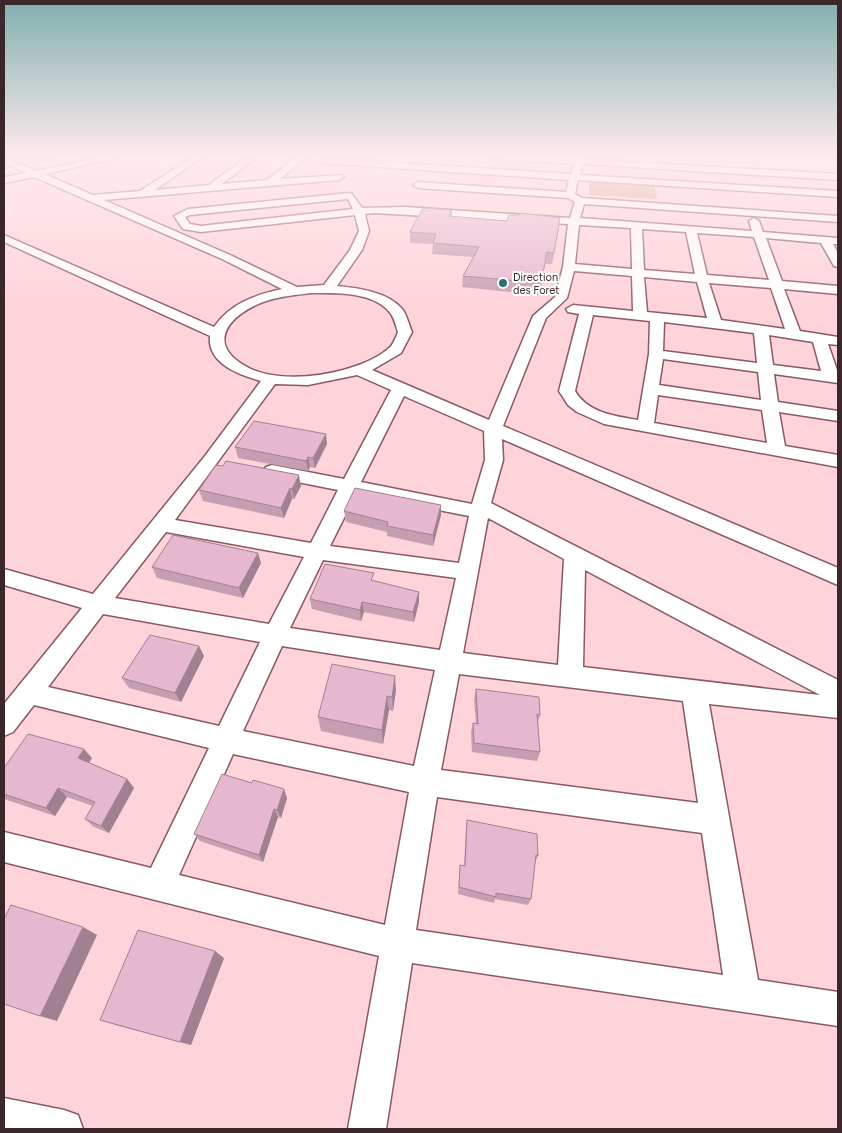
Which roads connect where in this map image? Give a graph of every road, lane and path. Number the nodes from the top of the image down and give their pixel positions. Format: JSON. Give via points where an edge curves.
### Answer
{"nodes":[{"id":1,"x":115,"y":209,"type":"edge"},
{"id":2,"x":219,"y":209,"type":"edge"},
{"id":3,"x":367,"y":209,"type":"edge"},
{"id":4,"x":396,"y":209,"type":"edge"},
{"id":5,"x":574,"y":209,"type":"edge"},
{"id":6,"x":611,"y":209,"type":"edge"},
{"id":7,"x":749,"y":209,"type":"edge"},
{"id":8,"x":783,"y":209,"type":"edge"},
{"id":9,"x":813,"y":209,"type":"edge"},
{"id":10,"x":359,"y":211,"type":"junction"},
{"id":11,"x":818,"y":217,"type":"junction"},
{"id":12,"x":838,"y":219,"type":"edge"},
{"id":13,"x":636,"y":225,"type":"junction"},
{"id":14,"x":372,"y":227,"type":"junction"},
{"id":15,"x":691,"y":229,"type":"junction"},
{"id":16,"x":759,"y":234,"type":"junction"},
{"id":17,"x":4,"y":238,"type":"edge"},
{"id":18,"x":825,"y":240,"type":"junction"},
{"id":19,"x":838,"y":241,"type":"edge"},
{"id":20,"x":838,"y":263,"type":"edge"},
{"id":21,"x":569,"y":267,"type":"junction"},
{"id":22,"x":637,"y":274,"type":"junction"},
{"id":23,"x":702,"y":279,"type":"junction"},
{"id":24,"x":776,"y":286,"type":"junction"},
{"id":25,"x":328,"y":289,"type":"junction"},
{"id":26,"x":838,"y":290,"type":"edge"},
{"id":27,"x":295,"y":291,"type":"junction"},
{"id":28,"x":550,"y":307,"type":"junction"},
{"id":29,"x":587,"y":310,"type":"junction"},
{"id":30,"x":640,"y":316,"type":"junction"},
{"id":31,"x":657,"y":317,"type":"junction"},
{"id":32,"x":715,"y":323,"type":"junction"},
{"id":33,"x":762,"y":330,"type":"junction"},
{"id":34,"x":217,"y":334,"type":"junction"},
{"id":35,"x":794,"y":334,"type":"junction"},
{"id":36,"x":819,"y":338,"type":"junction"},
{"id":37,"x":838,"y":341,"type":"edge"},
{"id":38,"x":656,"y":354,"type":"junction"},
{"id":39,"x":766,"y":369,"type":"junction"},
{"id":40,"x":360,"y":371,"type":"junction"},
{"id":41,"x":834,"y":378,"type":"edge"},
{"id":42,"x":271,"y":379,"type":"junction"},
{"id":43,"x":399,"y":389,"type":"junction"},
{"id":44,"x":651,"y":389,"type":"junction"},
{"id":45,"x":770,"y":406,"type":"junction"},
{"id":46,"x":838,"y":416,"type":"edge"},
{"id":47,"x":646,"y":427,"type":"junction"},
{"id":48,"x":493,"y":430,"type":"junction"},
{"id":49,"x":778,"y":451,"type":"junction"},
{"id":50,"x":838,"y":461,"type":"edge"},
{"id":51,"x":258,"y":468,"type":"edge"},
{"id":52,"x":350,"y":485,"type":"junction"},
{"id":53,"x":481,"y":509,"type":"junction"},
{"id":54,"x":160,"y":524,"type":"junction"},
{"id":55,"x":318,"y":552,"type":"junction"},
{"id":56,"x":575,"y":554,"type":"junction"},
{"id":57,"x":468,"y":572,"type":"junction"},
{"id":58,"x":4,"y":577,"type":"edge"},
{"id":59,"x":838,"y":577,"type":"edge"},
{"id":60,"x":97,"y":604,"type":"junction"},
{"id":61,"x":275,"y":635,"type":"junction"},
{"id":62,"x":449,"y":662,"type":"junction"},
{"id":63,"x":570,"y":678,"type":"junction"},
{"id":64,"x":694,"y":691,"type":"junction"},
{"id":65,"x":838,"y":692,"type":"edge"},
{"id":66,"x":28,"y":693,"type":"junction"},
{"id":67,"x":838,"y":707,"type":"edge"},
{"id":68,"x":4,"y":724,"type":"edge"},
{"id":69,"x":226,"y":740,"type":"junction"},
{"id":70,"x":425,"y":782,"type":"junction"},
{"id":71,"x":715,"y":820,"type":"junction"},
{"id":72,"x":4,"y":847,"type":"edge"},
{"id":73,"x":159,"y":884,"type":"junction"},
{"id":74,"x":397,"y":944,"type":"junction"},
{"id":75,"x":743,"y":995,"type":"junction"},
{"id":76,"x":838,"y":1008,"type":"edge"},
{"id":77,"x":4,"y":1117,"type":"edge"},
{"id":78,"x":64,"y":1129,"type":"edge"},
{"id":79,"x":367,"y":1129,"type":"edge"}],
"edges":[{"from":1,"to":27,"type":"street"},
{"from":2,"to":10,"type":"street","via":[[179,216],[186,227],[200,229]]},
{"from":3,"to":10,"type":"street"},
{"from":4,"to":14,"type":"street"},
{"from":5,"to":21,"type":"street"},
{"from":6,"to":13,"type":"street"},
{"from":7,"to":16,"type":"street"},
{"from":8,"to":11,"type":"street"},
{"from":9,"to":11,"type":"street"},
{"from":10,"to":14,"type":"street"},
{"from":11,"to":12,"type":"street"},
{"from":13,"to":15,"type":"street"},
{"from":13,"to":22,"type":"street"},
{"from":14,"to":25,"type":"street"},
{"from":15,"to":16,"type":"street"},
{"from":15,"to":23,"type":"street"},
{"from":16,"to":18,"type":"street"},
{"from":16,"to":24,"type":"street"},
{"from":17,"to":34,"type":"street"},
{"from":18,"to":19,"type":"street"},
{"from":18,"to":20,"type":"street"},
{"from":21,"to":22,"type":"street"},
{"from":21,"to":28,"type":"street","via":[[561,298]]},
{"from":22,"to":23,"type":"street"},
{"from":22,"to":30,"type":"street"},
{"from":23,"to":24,"type":"street"},
{"from":23,"to":32,"type":"street"},
{"from":24,"to":26,"type":"street"},
{"from":24,"to":35,"type":"street"},
{"from":25,"to":27,"type":"street"},
{"from":25,"to":40,"type":"street","via":[[375,298],[392,307],[402,318],[405,332],[399,346],[384,360]]},
{"from":27,"to":34,"type":"street","via":[[259,300],[236,311]]},
{"from":28,"to":29,"type":"street"},
{"from":28,"to":48,"type":"street","via":[[540,316]]},
{"from":29,"to":30,"type":"street"},
{"from":29,"to":47,"type":"street","via":[[567,391],[572,400],[588,413]]},
{"from":30,"to":31,"type":"street"},
{"from":31,"to":32,"type":"street"},
{"from":31,"to":38,"type":"street"},
{"from":32,"to":33,"type":"street"},
{"from":33,"to":35,"type":"street"},
{"from":33,"to":39,"type":"street"},
{"from":34,"to":42,"type":"street","via":[[217,348],[226,361],[245,372]]},
{"from":35,"to":36,"type":"street"},
{"from":36,"to":37,"type":"street"},
{"from":36,"to":41,"type":"street"},
{"from":38,"to":39,"type":"street"},
{"from":38,"to":44,"type":"street"},
{"from":39,"to":41,"type":"street"},
{"from":39,"to":45,"type":"street"},
{"from":40,"to":42,"type":"street","via":[[332,379]]},
{"from":40,"to":43,"type":"street"},
{"from":42,"to":54,"type":"street","via":[[220,461]]},
{"from":43,"to":48,"type":"street"},
{"from":43,"to":52,"type":"street"},
{"from":44,"to":45,"type":"street"},
{"from":44,"to":47,"type":"street"},
{"from":45,"to":46,"type":"street"},
{"from":45,"to":49,"type":"street"},
{"from":47,"to":49,"type":"street"},
{"from":48,"to":53,"type":"street","via":[[494,460]]},
{"from":48,"to":59,"type":"street"},
{"from":49,"to":50,"type":"street"},
{"from":51,"to":52,"type":"street"},
{"from":52,"to":53,"type":"street"},
{"from":52,"to":55,"type":"street"},
{"from":53,"to":56,"type":"street"},
{"from":53,"to":57,"type":"street"},
{"from":54,"to":55,"type":"street"},
{"from":54,"to":60,"type":"street"},
{"from":55,"to":57,"type":"street"},
{"from":55,"to":61,"type":"street"},
{"from":56,"to":63,"type":"street"},
{"from":56,"to":65,"type":"street"},
{"from":57,"to":62,"type":"street"},
{"from":58,"to":60,"type":"street"},
{"from":60,"to":61,"type":"street"},
{"from":60,"to":66,"type":"street"},
{"from":61,"to":62,"type":"street"},
{"from":61,"to":69,"type":"street"},
{"from":62,"to":63,"type":"street"},
{"from":62,"to":70,"type":"street"},
{"from":63,"to":64,"type":"street"},
{"from":64,"to":67,"type":"street"},
{"from":64,"to":71,"type":"street"},
{"from":66,"to":68,"type":"street"},
{"from":66,"to":69,"type":"street"},
{"from":69,"to":70,"type":"street"},
{"from":69,"to":73,"type":"street"},
{"from":70,"to":71,"type":"street"},
{"from":70,"to":74,"type":"street"},
{"from":71,"to":75,"type":"street"},
{"from":72,"to":73,"type":"street"},
{"from":73,"to":74,"type":"street"},
{"from":74,"to":75,"type":"street"},
{"from":74,"to":79,"type":"street"},
{"from":75,"to":76,"type":"street"},
{"from":77,"to":78,"type":"street"}]}
